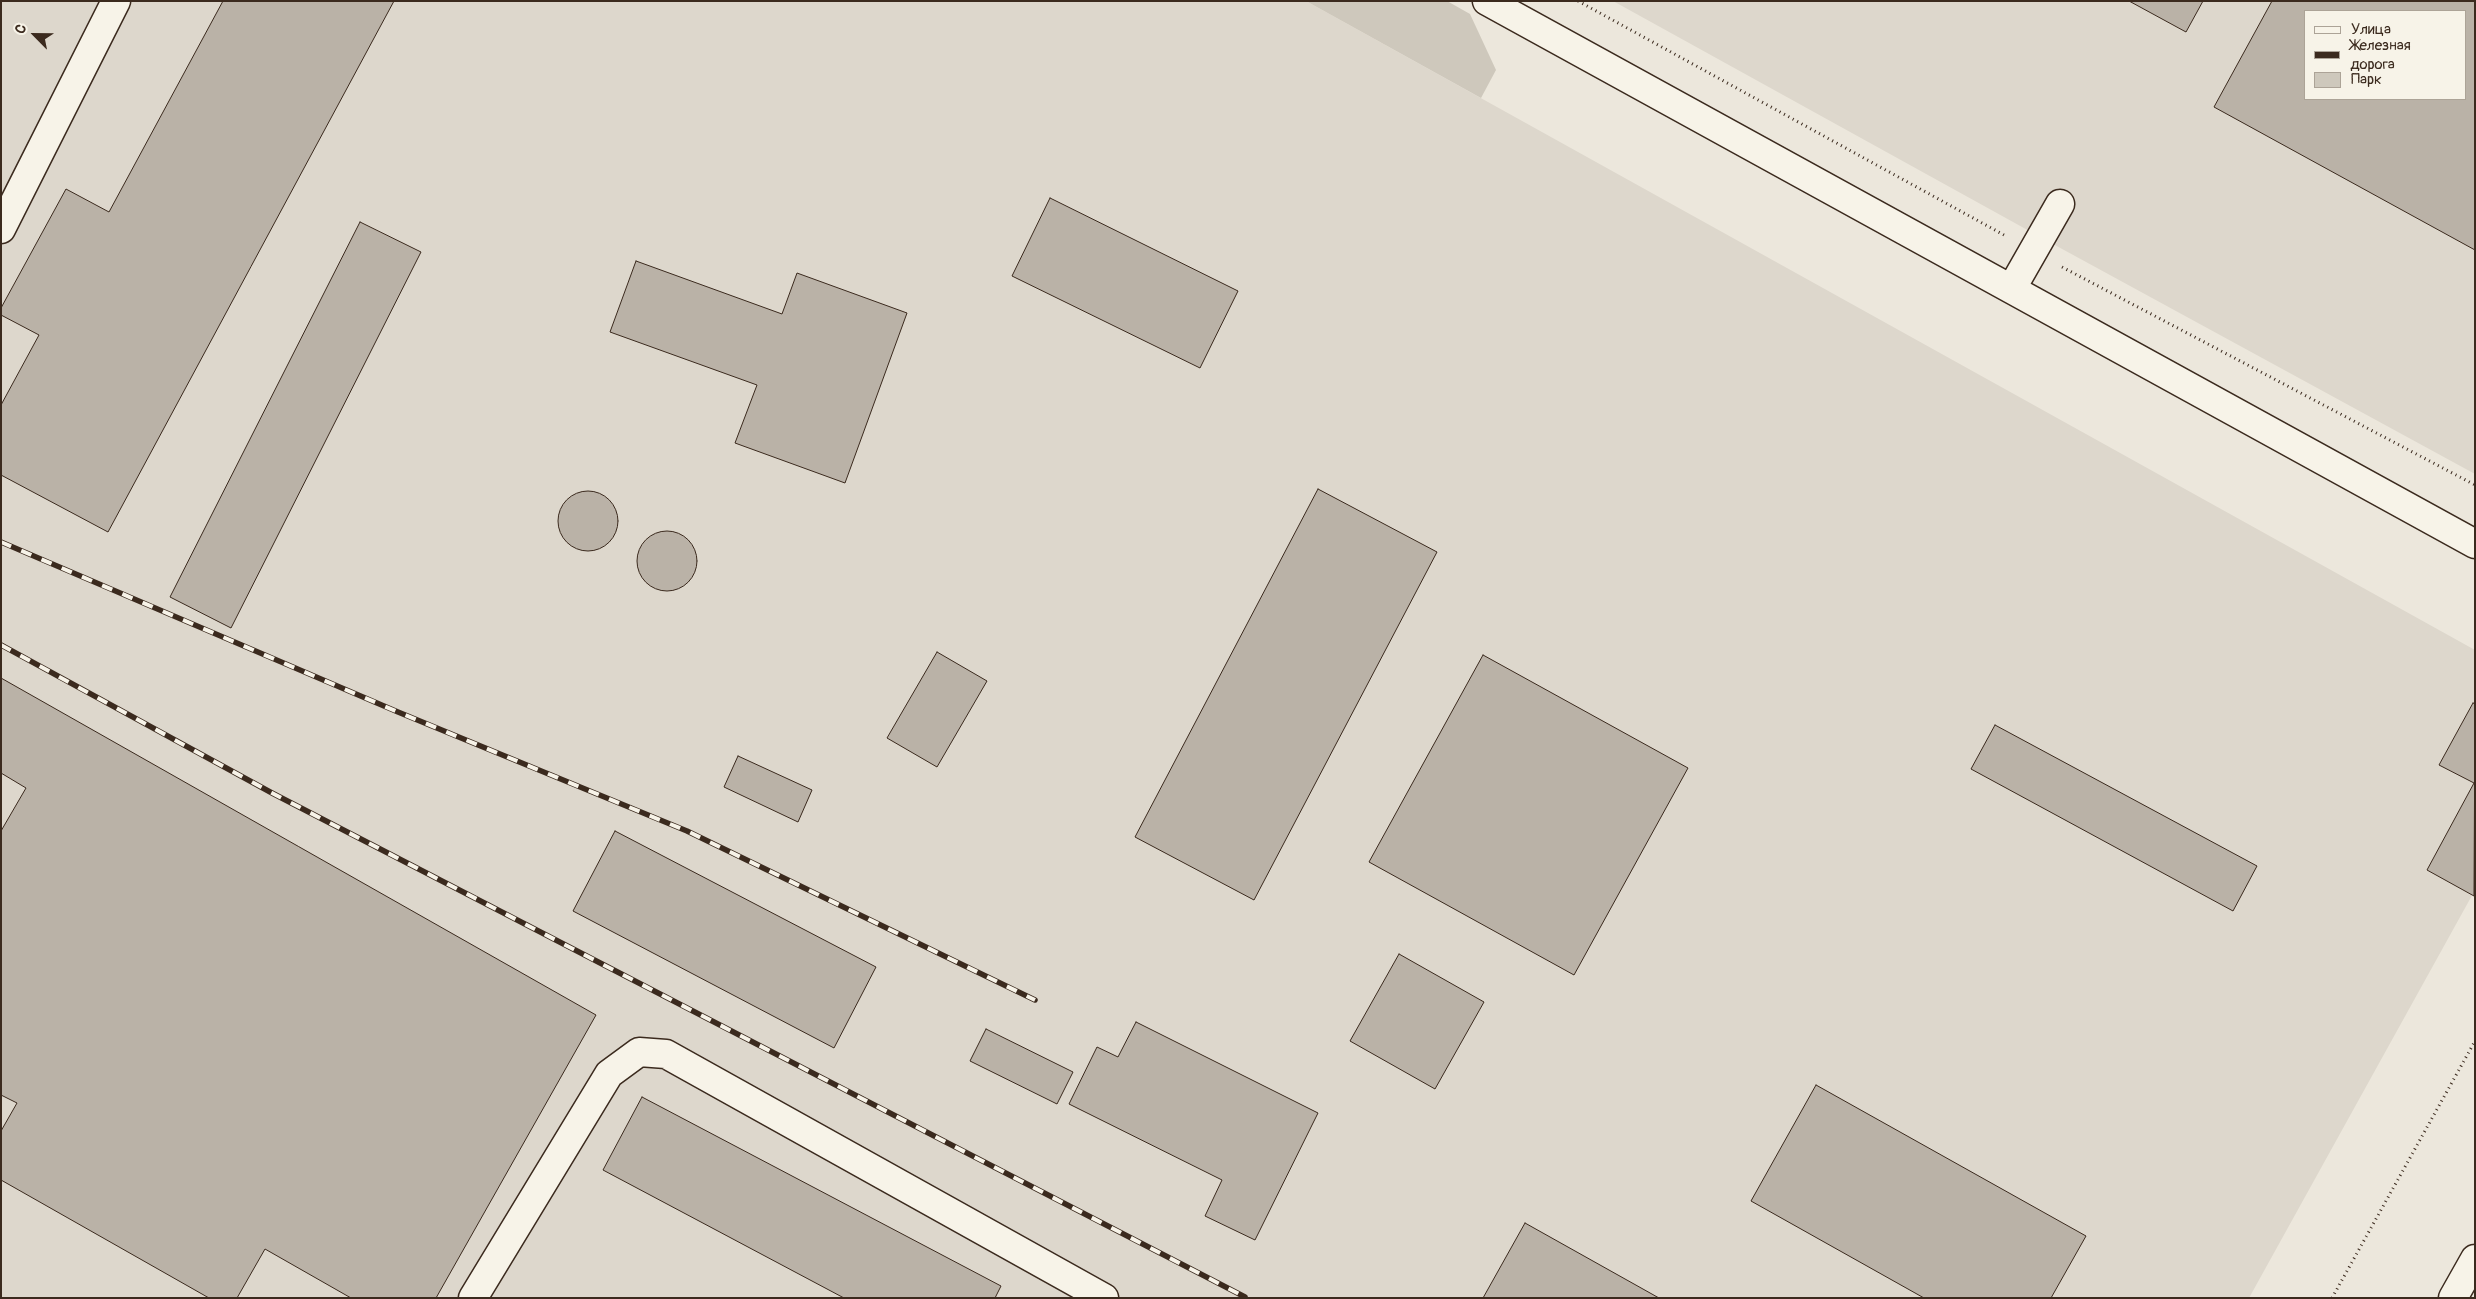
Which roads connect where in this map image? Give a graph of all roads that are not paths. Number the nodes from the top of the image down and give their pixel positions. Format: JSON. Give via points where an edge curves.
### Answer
{"nodes":[{"id":1,"x":116,"y":1,"type":"edge"},
{"id":2,"x":1487,"y":1,"type":"edge"},
{"id":3,"x":2060,"y":204,"type":"dead end"},
{"id":4,"x":1,"y":228,"type":"edge"},
{"id":5,"x":2012,"y":288,"type":"junction"},
{"id":6,"x":2475,"y":544,"type":"edge"},
{"id":7,"x":2475,"y":1259,"type":"edge"},
{"id":8,"x":473,"y":1298,"type":"edge"},
{"id":9,"x":1104,"y":1298,"type":"edge"},
{"id":10,"x":2453,"y":1298,"type":"edge"}],
"edges":[{"from":1,"to":4,"type":"main road"},
{"from":2,"to":5,"type":"main road"},
{"from":3,"to":5,"type":"main road"},
{"from":5,"to":6,"type":"main road"},
{"from":7,"to":10,"type":"main road"},
{"from":8,"to":9,"type":"main road","via":[[608,1074],[638,1052],[666,1054]]}]}
